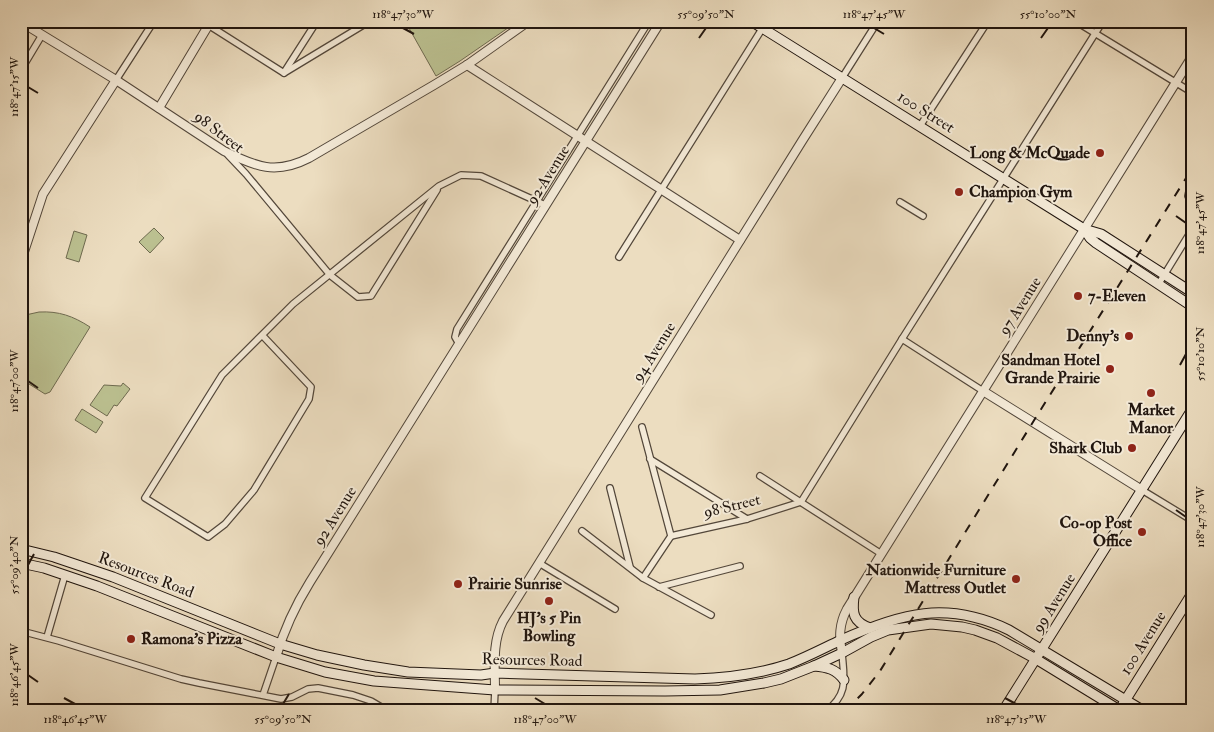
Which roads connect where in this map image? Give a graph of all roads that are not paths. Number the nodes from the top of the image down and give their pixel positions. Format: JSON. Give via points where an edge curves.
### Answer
{"nodes":[{"id":1,"x":154,"y":21,"type":"edge"},
{"id":2,"x":317,"y":21,"type":"edge"},
{"id":3,"x":529,"y":21,"type":"edge"},
{"id":4,"x":649,"y":21,"type":"edge"},
{"id":5,"x":661,"y":21,"type":"edge"},
{"id":6,"x":751,"y":21,"type":"edge"},
{"id":7,"x":878,"y":21,"type":"edge"},
{"id":8,"x":988,"y":21,"type":"edge"},
{"id":9,"x":1075,"y":21,"type":"edge"},
{"id":10,"x":1103,"y":21,"type":"edge"},
{"id":11,"x":21,"y":22,"type":"edge"},
{"id":12,"x":365,"y":22,"type":"edge"},
{"id":13,"x":207,"y":23,"type":"edge"},
{"id":14,"x":765,"y":25,"type":"edge"},
{"id":15,"x":1095,"y":34,"type":"junction"},
{"id":16,"x":42,"y":35,"type":"junction"},
{"id":17,"x":1193,"y":55,"type":"edge"},
{"id":18,"x":467,"y":65,"type":"junction"},
{"id":19,"x":21,"y":70,"type":"edge"},
{"id":20,"x":284,"y":73,"type":"junction"},
{"id":21,"x":842,"y":78,"type":"junction"},
{"id":22,"x":116,"y":80,"type":"junction"},
{"id":23,"x":1176,"y":82,"type":"junction"},
{"id":24,"x":1193,"y":93,"type":"edge"},
{"id":25,"x":159,"y":108,"type":"junction"},
{"id":26,"x":920,"y":126,"type":"junction"},
{"id":27,"x":577,"y":136,"type":"junction"},
{"id":28,"x":586,"y":142,"type":"junction"},
{"id":29,"x":224,"y":151,"type":"junction"},
{"id":30,"x":1004,"y":178,"type":"junction"},
{"id":31,"x":1193,"y":183,"type":"edge"},
{"id":32,"x":439,"y":186,"type":"junction"},
{"id":33,"x":661,"y":189,"type":"junction"},
{"id":34,"x":536,"y":201,"type":"junction"},
{"id":35,"x":900,"y":202,"type":"dead end"},
{"id":36,"x":545,"y":205,"type":"junction"},
{"id":37,"x":1193,"y":206,"type":"edge"},
{"id":38,"x":923,"y":216,"type":"dead end"},
{"id":39,"x":1193,"y":228,"type":"edge"},
{"id":40,"x":1084,"y":229,"type":"junction"},
{"id":41,"x":25,"y":237,"type":"edge"},
{"id":42,"x":740,"y":240,"type":"junction"},
{"id":43,"x":619,"y":257,"type":"dead end"},
{"id":44,"x":21,"y":261,"type":"edge"},
{"id":45,"x":330,"y":275,"type":"junction"},
{"id":46,"x":1164,"y":275,"type":"junction"},
{"id":47,"x":1158,"y":285,"type":"junction"},
{"id":48,"x":1193,"y":292,"type":"edge"},
{"id":49,"x":1193,"y":307,"type":"edge"},
{"id":50,"x":262,"y":335,"type":"junction"},
{"id":51,"x":902,"y":339,"type":"junction"},
{"id":52,"x":459,"y":344,"type":"junction"},
{"id":53,"x":983,"y":390,"type":"junction"},
{"id":54,"x":1193,"y":408,"type":"edge"},
{"id":55,"x":642,"y":427,"type":"dead end"},
{"id":56,"x":650,"y":459,"type":"junction"},
{"id":57,"x":760,"y":476,"type":"dead end"},
{"id":58,"x":610,"y":488,"type":"dead end"},
{"id":59,"x":1142,"y":490,"type":"junction"},
{"id":60,"x":801,"y":502,"type":"junction"},
{"id":61,"x":747,"y":519,"type":"junction"},
{"id":62,"x":1193,"y":521,"type":"edge"},
{"id":63,"x":582,"y":531,"type":"dead end"},
{"id":64,"x":671,"y":536,"type":"junction"},
{"id":65,"x":21,"y":549,"type":"edge"},
{"id":66,"x":880,"y":554,"type":"junction"},
{"id":67,"x":21,"y":563,"type":"edge"},
{"id":68,"x":539,"y":563,"type":"junction"},
{"id":69,"x":740,"y":566,"type":"dead end"},
{"id":70,"x":630,"y":567,"type":"junction"},
{"id":71,"x":65,"y":575,"type":"junction"},
{"id":72,"x":643,"y":578,"type":"junction"},
{"id":73,"x":659,"y":586,"type":"junction"},
{"id":74,"x":1193,"y":592,"type":"edge"},
{"id":75,"x":854,"y":597,"type":"junction"},
{"id":76,"x":615,"y":610,"type":"dead end"},
{"id":77,"x":711,"y":615,"type":"dead end"},
{"id":78,"x":870,"y":628,"type":"junction"},
{"id":79,"x":21,"y":631,"type":"edge"},
{"id":80,"x":47,"y":637,"type":"junction"},
{"id":81,"x":840,"y":641,"type":"junction"},
{"id":82,"x":280,"y":644,"type":"junction"},
{"id":83,"x":1042,"y":649,"type":"junction"},
{"id":84,"x":842,"y":653,"type":"junction"},
{"id":85,"x":276,"y":657,"type":"junction"},
{"id":86,"x":1036,"y":659,"type":"junction"},
{"id":87,"x":814,"y":666,"type":"junction"},
{"id":88,"x":495,"y":673,"type":"junction"},
{"id":89,"x":844,"y":680,"type":"junction"},
{"id":90,"x":495,"y":690,"type":"junction"},
{"id":91,"x":263,"y":695,"type":"junction"},
{"id":92,"x":1126,"y":699,"type":"junction"},
{"id":93,"x":1120,"y":710,"type":"edge"},
{"id":94,"x":388,"y":711,"type":"edge"},
{"id":95,"x":494,"y":711,"type":"edge"},
{"id":96,"x":826,"y":711,"type":"edge"},
{"id":97,"x":1003,"y":711,"type":"edge"},
{"id":98,"x":1144,"y":711,"type":"edge"}],
"edges":[{"from":1,"to":22,"type":"street"},
{"from":2,"to":20,"type":"street"},
{"from":3,"to":18,"type":"street"},
{"from":4,"to":27,"type":"street","name":"92 Avenue"},
{"from":5,"to":28,"type":"street","name":"92 Avenue"},
{"from":6,"to":14,"type":"main road","name":"100 Street"},
{"from":7,"to":21,"type":"street","name":"94 Avenue"},
{"from":8,"to":26,"type":"street"},
{"from":9,"to":15,"type":"street"},
{"from":10,"to":15,"type":"street"},
{"from":11,"to":16,"type":"street","name":"98 Street"},
{"from":12,"to":20,"type":"street"},
{"from":13,"to":20,"type":"street"},
{"from":13,"to":25,"type":"street"},
{"from":14,"to":21,"type":"main road","name":"100 Street"},
{"from":14,"to":33,"type":"street"},
{"from":15,"to":23,"type":"street"},
{"from":15,"to":30,"type":"street"},
{"from":16,"to":19,"type":"street"},
{"from":16,"to":22,"type":"street","name":"98 Street"},
{"from":17,"to":23,"type":"street","name":"97 Avenue"},
{"from":18,"to":27,"type":"street"},
{"from":18,"to":29,"type":"street","via":[[298,163],[265,167]]},
{"from":21,"to":26,"type":"main road","name":"100 Street"},
{"from":21,"to":42,"type":"street","name":"94 Avenue"},
{"from":22,"to":25,"type":"street","name":"98 Street"},
{"from":22,"to":41,"type":"street","via":[[44,194]]},
{"from":23,"to":24,"type":"street"},
{"from":23,"to":40,"type":"street","name":"97 Avenue"},
{"from":25,"to":29,"type":"street","name":"98 Street"},
{"from":26,"to":30,"type":"main road","name":"100 Street"},
{"from":27,"to":28,"type":"street"},
{"from":27,"to":34,"type":"street","name":"92 Avenue"},
{"from":28,"to":33,"type":"street"},
{"from":28,"to":36,"type":"street","name":"92 Avenue"},
{"from":29,"to":45,"type":"street","name":"98 Street"},
{"from":30,"to":40,"type":"main road","name":"100 Street"},
{"from":30,"to":51,"type":"street"},
{"from":31,"to":37,"type":"street","via":[[1188,196]]},
{"from":32,"to":34,"type":"street","via":[[461,175],[481,176]]},
{"from":32,"to":45,"type":"street"},
{"from":32,"to":45,"type":"street","name":"98 Street","via":[[371,296],[358,297]]},
{"from":33,"to":42,"type":"street"},
{"from":33,"to":43,"type":"street"},
{"from":34,"to":36,"type":"street"},
{"from":34,"to":52,"type":"street","name":"92 Avenue","via":[[457,329],[455,336]]},
{"from":35,"to":38,"type":"street"},
{"from":36,"to":52,"type":"street","name":"92 Avenue"},
{"from":39,"to":46,"type":"street"},
{"from":40,"to":46,"type":"main road","name":"100 Street","via":[[1100,234]]},
{"from":40,"to":47,"type":"main road","name":"100 Street","via":[[1096,244]]},
{"from":40,"to":53,"type":"street","name":"97 Avenue"},
{"from":41,"to":44,"type":"street"},
{"from":42,"to":68,"type":"street","name":"94 Avenue"},
{"from":45,"to":50,"type":"street","via":[[293,304]]},
{"from":46,"to":47,"type":"street"},
{"from":46,"to":48,"type":"main road","name":"100 Street"},
{"from":47,"to":49,"type":"main road","name":"100 Street"},
{"from":50,"to":50,"type":"street","via":[[311,387],[310,399],[254,490],[225,524],[208,537],[145,498],[222,375]]},
{"from":51,"to":53,"type":"street"},
{"from":51,"to":60,"type":"street"},
{"from":52,"to":82,"type":"street","name":"92 Avenue","via":[[302,594]]},
{"from":53,"to":59,"type":"street"},
{"from":53,"to":66,"type":"street","name":"97 Avenue"},
{"from":54,"to":59,"type":"main road","name":"99 Avenue"},
{"from":55,"to":56,"type":"street"},
{"from":56,"to":61,"type":"street"},
{"from":56,"to":64,"type":"street"},
{"from":57,"to":60,"type":"street","name":"98 Street"},
{"from":58,"to":70,"type":"street"},
{"from":59,"to":62,"type":"street"},
{"from":59,"to":83,"type":"main road","name":"99 Avenue"},
{"from":60,"to":61,"type":"street","name":"98 Street"},
{"from":60,"to":66,"type":"street","name":"98 Street"},
{"from":61,"to":64,"type":"street","name":"98 Street"},
{"from":63,"to":70,"type":"street"},
{"from":64,"to":72,"type":"street"},
{"from":65,"to":82,"type":"main road","name":"Resources Road","via":[[113,577]]},
{"from":66,"to":75,"type":"street","name":"97 Avenue"},
{"from":67,"to":71,"type":"main road","name":"Resources Road"},
{"from":68,"to":76,"type":"street"},
{"from":68,"to":88,"type":"street","name":"94 Avenue","via":[[498,631]]},
{"from":69,"to":73,"type":"street"},
{"from":70,"to":72,"type":"street"},
{"from":71,"to":80,"type":"street"},
{"from":71,"to":85,"type":"main road","name":"Resources Road"},
{"from":72,"to":73,"type":"street"},
{"from":73,"to":77,"type":"street"},
{"from":74,"to":92,"type":"main road","name":"100 Avenue"},
{"from":75,"to":78,"type":"main road","via":[[856,619]]},
{"from":75,"to":81,"type":"street","name":"97 Avenue","via":[[841,620]]},
{"from":78,"to":81,"type":"main road","name":"Resources Road"},
{"from":78,"to":83,"type":"main road","name":"Resources Road","via":[[915,614],[956,613],[997,624]]},
{"from":79,"to":80,"type":"street"},
{"from":80,"to":91,"type":"street","via":[[181,679]]},
{"from":81,"to":84,"type":"street","name":"97 Avenue"},
{"from":81,"to":88,"type":"main road","name":"Resources Road","via":[[800,660],[728,678]]},
{"from":82,"to":85,"type":"street","name":"92 Avenue"},
{"from":82,"to":88,"type":"main road","name":"Resources Road","via":[[317,655],[408,672]]},
{"from":83,"to":86,"type":"main road","name":"99 Avenue"},
{"from":83,"to":92,"type":"main road"},
{"from":84,"to":86,"type":"main road","name":"Resources Road","via":[[888,630],[931,624],[975,630]]},
{"from":84,"to":87,"type":"main road","name":"Resources Road"},
{"from":84,"to":89,"type":"street"},
{"from":85,"to":90,"type":"main road","name":"Resources Road","via":[[325,672],[374,681]]},
{"from":85,"to":91,"type":"street"},
{"from":86,"to":93,"type":"main road"},
{"from":86,"to":97,"type":"main road","name":"99 Avenue"},
{"from":87,"to":89,"type":"main road","via":[[835,670]]},
{"from":87,"to":90,"type":"main road","name":"Resources Road","via":[[764,683],[720,690]]},
{"from":88,"to":90,"type":"street","name":"94 Avenue"},
{"from":89,"to":96,"type":"street","via":[[841,695]]},
{"from":90,"to":95,"type":"street","name":"94 Avenue"},
{"from":91,"to":94,"type":"street","via":[[281,699],[318,688],[353,695]]},
{"from":92,"to":93,"type":"main road","name":"100 Avenue"},
{"from":92,"to":98,"type":"main road"}]}
